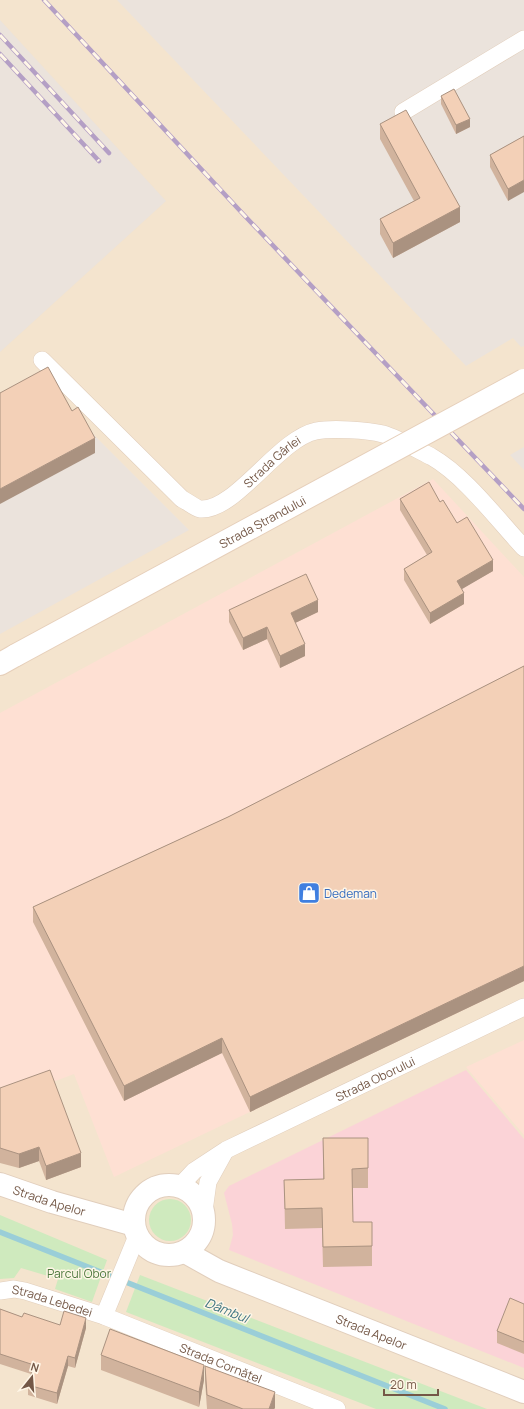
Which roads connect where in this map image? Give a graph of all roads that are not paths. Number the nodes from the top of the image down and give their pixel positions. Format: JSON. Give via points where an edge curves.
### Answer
{"nodes":[{"id":1,"x":524,"y":39,"type":"edge"},
{"id":2,"x":403,"y":112,"type":"edge"},
{"id":3,"x":42,"y":360,"type":"dead end"},
{"id":4,"x":524,"y":380,"type":"edge"},
{"id":5,"x":524,"y":548,"type":"edge"},
{"id":6,"x":8,"y":659,"type":"edge"},
{"id":7,"x":524,"y":1007,"type":"edge"},
{"id":8,"x":226,"y":1150,"type":"junction"},
{"id":9,"x":0,"y":1184,"type":"edge"},
{"id":10,"x":180,"y":1186,"type":"junction"},
{"id":11,"x":138,"y":1203,"type":"junction"},
{"id":12,"x":204,"y":1211,"type":"junction"},
{"id":13,"x":98,"y":1216,"type":"junction"},
{"id":14,"x":136,"y":1230,"type":"junction"},
{"id":15,"x":202,"y":1235,"type":"junction"},
{"id":16,"x":185,"y":1252,"type":"junction"},
{"id":17,"x":219,"y":1271,"type":"junction"},
{"id":18,"x":0,"y":1291,"type":"edge"},
{"id":19,"x":106,"y":1312,"type":"junction"},
{"id":20,"x":524,"y":1392,"type":"edge"},
{"id":21,"x":337,"y":1409,"type":"edge"}],
"edges":[{"from":1,"to":2,"type":"street"},
{"from":3,"to":5,"type":"street","name":"Strada Gârlei","via":[[182,499],[200,509],[217,505],[232,496],[290,443],[316,431],[343,430],[383,434],[432,458],[456,475]]},
{"from":4,"to":6,"type":"street","name":"Strada Ștrandului","bridge":true},
{"from":7,"to":8,"type":"street","name":"Strada Oborului"},
{"from":8,"to":10,"type":"street","name":"Strada Oborului","via":[[198,1168]]},
{"from":8,"to":12,"type":"street","via":[[208,1182]]},
{"from":9,"to":13,"type":"street","name":"Strada Apelor"},
{"from":10,"to":11,"type":"street","via":[[159,1186]]},
{"from":10,"to":12,"type":"street","via":[[195,1196]]},
{"from":11,"to":13,"type":"street","name":"Strada Apelor"},
{"from":11,"to":14,"type":"street","via":[[134,1214]]},
{"from":12,"to":15,"type":"street"},
{"from":13,"to":14,"type":"street","name":"Strada Apelor"},
{"from":14,"to":16,"type":"street","via":[[144,1245],[152,1252],[163,1256]]},
{"from":14,"to":19,"type":"street"},
{"from":15,"to":16,"type":"street","via":[[195,1246]]},
{"from":15,"to":17,"type":"street"},
{"from":16,"to":17,"type":"street","name":"Strada Apelor"},
{"from":17,"to":20,"type":"street","name":"Strada Apelor"},
{"from":18,"to":19,"type":"street","name":"Strada Lebedei","via":[[25,1291]]},
{"from":19,"to":21,"type":"street","name":"Strada Cornățel"}]}
